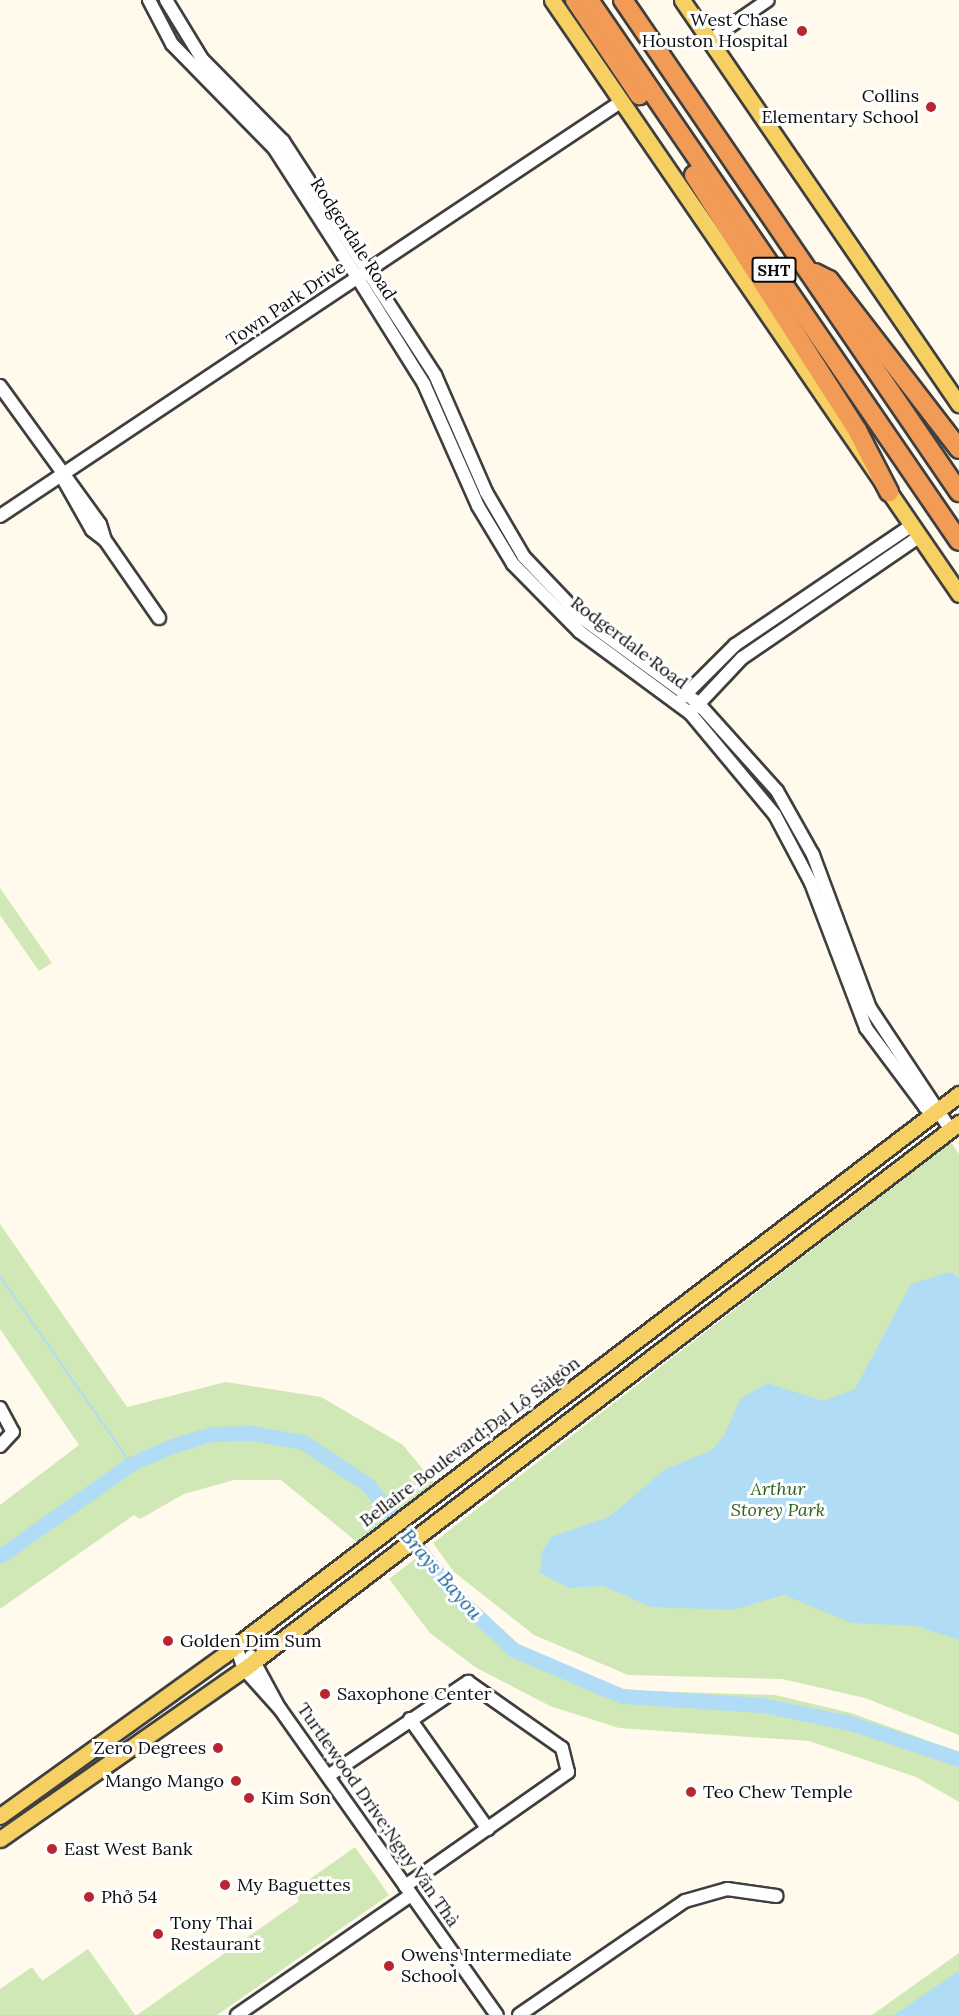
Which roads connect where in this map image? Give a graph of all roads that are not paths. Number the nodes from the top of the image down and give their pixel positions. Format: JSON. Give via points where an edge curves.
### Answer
{"nodes":[{"id":1,"x":149,"y":0,"type":"edge"},
{"id":2,"x":166,"y":0,"type":"edge"},
{"id":3,"x":552,"y":0,"type":"edge"},
{"id":4,"x":575,"y":0,"type":"edge"},
{"id":5,"x":589,"y":0,"type":"edge"},
{"id":6,"x":623,"y":0,"type":"edge"},
{"id":7,"x":682,"y":0,"type":"edge"},
{"id":8,"x":768,"y":0,"type":"edge"},
{"id":9,"x":710,"y":40,"type":"junction"},
{"id":10,"x":622,"y":101,"type":"junction"},
{"id":11,"x":807,"y":270,"type":"junction"},
{"id":12,"x":362,"y":274,"type":"junction"},
{"id":13,"x":0,"y":386,"type":"edge"},
{"id":14,"x":442,"y":404,"type":"junction"},
{"id":15,"x":959,"y":404,"type":"edge"},
{"id":16,"x":959,"y":448,"type":"edge"},
{"id":17,"x":62,"y":475,"type":"junction"},
{"id":18,"x":889,"y":492,"type":"junction"},
{"id":19,"x":959,"y":492,"type":"edge"},
{"id":20,"x":0,"y":516,"type":"edge"},
{"id":21,"x":915,"y":531,"type":"junction"},
{"id":22,"x":511,"y":537,"type":"junction"},
{"id":23,"x":959,"y":541,"type":"edge"},
{"id":24,"x":500,"y":544,"type":"junction"},
{"id":25,"x":534,"y":579,"type":"junction"},
{"id":26,"x":959,"y":594,"type":"edge"},
{"id":27,"x":787,"y":609,"type":"junction"},
{"id":28,"x":159,"y":618,"type":"dead end"},
{"id":29,"x":795,"y":621,"type":"junction"},
{"id":30,"x":682,"y":698,"type":"junction"},
{"id":31,"x":694,"y":708,"type":"junction"},
{"id":32,"x":813,"y":855,"type":"junction"},
{"id":33,"x":801,"y":861,"type":"junction"},
{"id":34,"x":855,"y":988,"type":"junction"},
{"id":35,"x":959,"y":1094,"type":"edge"},
{"id":36,"x":936,"y":1111,"type":"junction"},
{"id":37,"x":955,"y":1126,"type":"edge"},
{"id":38,"x":647,"y":1331,"type":"junction"},
{"id":39,"x":661,"y":1350,"type":"junction"},
{"id":40,"x":0,"y":1408,"type":"edge"},
{"id":41,"x":0,"y":1446,"type":"edge"},
{"id":42,"x":350,"y":1559,"type":"junction"},
{"id":43,"x":363,"y":1578,"type":"junction"},
{"id":44,"x":236,"y":1646,"type":"junction"},
{"id":45,"x":250,"y":1664,"type":"junction"},
{"id":46,"x":410,"y":1719,"type":"junction"},
{"id":47,"x":328,"y":1776,"type":"junction"},
{"id":48,"x":0,"y":1816,"type":"edge"},
{"id":49,"x":488,"y":1829,"type":"junction"},
{"id":50,"x":0,"y":1839,"type":"edge"},
{"id":51,"x":408,"y":1890,"type":"junction"},
{"id":52,"x":777,"y":1896,"type":"dead end"},
{"id":53,"x":237,"y":2015,"type":"edge"},
{"id":54,"x":497,"y":2015,"type":"edge"},
{"id":55,"x":519,"y":2015,"type":"edge"}],
"edges":[{"from":1,"to":12,"type":"street","name":"Rodgerdale Road","via":[[172,44],[274,148]]},
{"from":2,"to":12,"type":"street","name":"Rodgerdale Road","via":[[202,59],[283,141]]},
{"from":3,"to":10,"type":"main road"},
{"from":4,"to":18,"type":"highway","via":[[794,331]]},
{"from":5,"to":23,"type":"highway","number":"SHT"},
{"from":6,"to":11,"type":"highway","number":"SHT"},
{"from":7,"to":9,"type":"main road"},
{"from":8,"to":9,"type":"street"},
{"from":9,"to":15,"type":"main road"},
{"from":10,"to":12,"type":"street","name":"Town Park Drive"},
{"from":10,"to":18,"type":"main road"},
{"from":11,"to":16,"type":"highway","via":[[829,280]]},
{"from":11,"to":19,"type":"highway","number":"SHT"},
{"from":12,"to":14,"type":"street","name":"Rodgerdale Road"},
{"from":12,"to":17,"type":"street","name":"Town Park Drive"},
{"from":13,"to":17,"type":"street"},
{"from":14,"to":22,"type":"street","name":"Rodgerdale Road"},
{"from":14,"to":24,"type":"street","name":"Rodgerdale Road"},
{"from":17,"to":20,"type":"street","name":"Town Park Drive"},
{"from":17,"to":28,"type":"street","via":[[72,501],[105,540]]},
{"from":18,"to":21,"type":"main road"},
{"from":21,"to":26,"type":"main road"},
{"from":21,"to":27,"type":"street"},
{"from":21,"to":29,"type":"street"},
{"from":22,"to":24,"type":"street"},
{"from":22,"to":25,"type":"street","name":"Rodgerdale Road"},
{"from":24,"to":25,"type":"street","name":"Rodgerdale Road"},
{"from":25,"to":30,"type":"street","name":"Rodgerdale Road"},
{"from":27,"to":29,"type":"street"},
{"from":27,"to":30,"type":"street","via":[[724,654]]},
{"from":29,"to":31,"type":"street","via":[[734,664]]},
{"from":30,"to":31,"type":"street","name":"Rodgerdale Road"},
{"from":31,"to":32,"type":"street","name":"Rodgerdale Road","via":[[760,769]]},
{"from":31,"to":33,"type":"street","name":"Rodgerdale Road","via":[[752,783]]},
{"from":32,"to":33,"type":"street"},
{"from":32,"to":34,"type":"street","name":"Rodgerdale Road"},
{"from":33,"to":34,"type":"street","name":"Rodgerdale Road"},
{"from":34,"to":36,"type":"street","name":"Rodgerdale Road","via":[[932,1096]]},
{"from":35,"to":36,"type":"main road","name":"Bellaire Boulevard;Đại Lộ Sàigòn"},
{"from":36,"to":37,"type":"street","name":"Rodgerdale Road"},
{"from":36,"to":38,"type":"main road","name":"Bellaire Boulevard;Đại Lộ Sàigòn"},
{"from":37,"to":39,"type":"main road"},
{"from":38,"to":39,"type":"main road"},
{"from":38,"to":42,"type":"main road","name":"Bellaire Boulevard;Đại Lộ Sàigòn"},
{"from":39,"to":43,"type":"main road"},
{"from":40,"to":41,"type":"street","via":[[13,1432]]},
{"from":42,"to":43,"type":"main road"},
{"from":42,"to":44,"type":"main road","name":"Bellaire Boulevard;Đại Lộ Sàigòn"},
{"from":43,"to":45,"type":"main road"},
{"from":44,"to":45,"type":"street","name":"Turtlewood Drive;Ngụy Văn Thà"},
{"from":44,"to":48,"type":"main road","name":"Bellaire Boulevard;Đại Lộ Sàigòn"},
{"from":45,"to":47,"type":"street","name":"Turtlewood Drive;Ngụy Văn Thà"},
{"from":45,"to":50,"type":"main road"},
{"from":46,"to":47,"type":"street"},
{"from":46,"to":49,"type":"street"},
{"from":46,"to":49,"type":"street","via":[[468,1682],[562,1748],[568,1772]]},
{"from":47,"to":51,"type":"street","name":"Turtlewood Drive;Ngụy Văn Thà"},
{"from":49,"to":51,"type":"street","via":[[421,1875]]},
{"from":51,"to":53,"type":"street"},
{"from":51,"to":54,"type":"street","name":"Turtlewood Drive;Ngụy Văn Thà"},
{"from":52,"to":55,"type":"street","via":[[727,1889],[685,1901]]}]}
